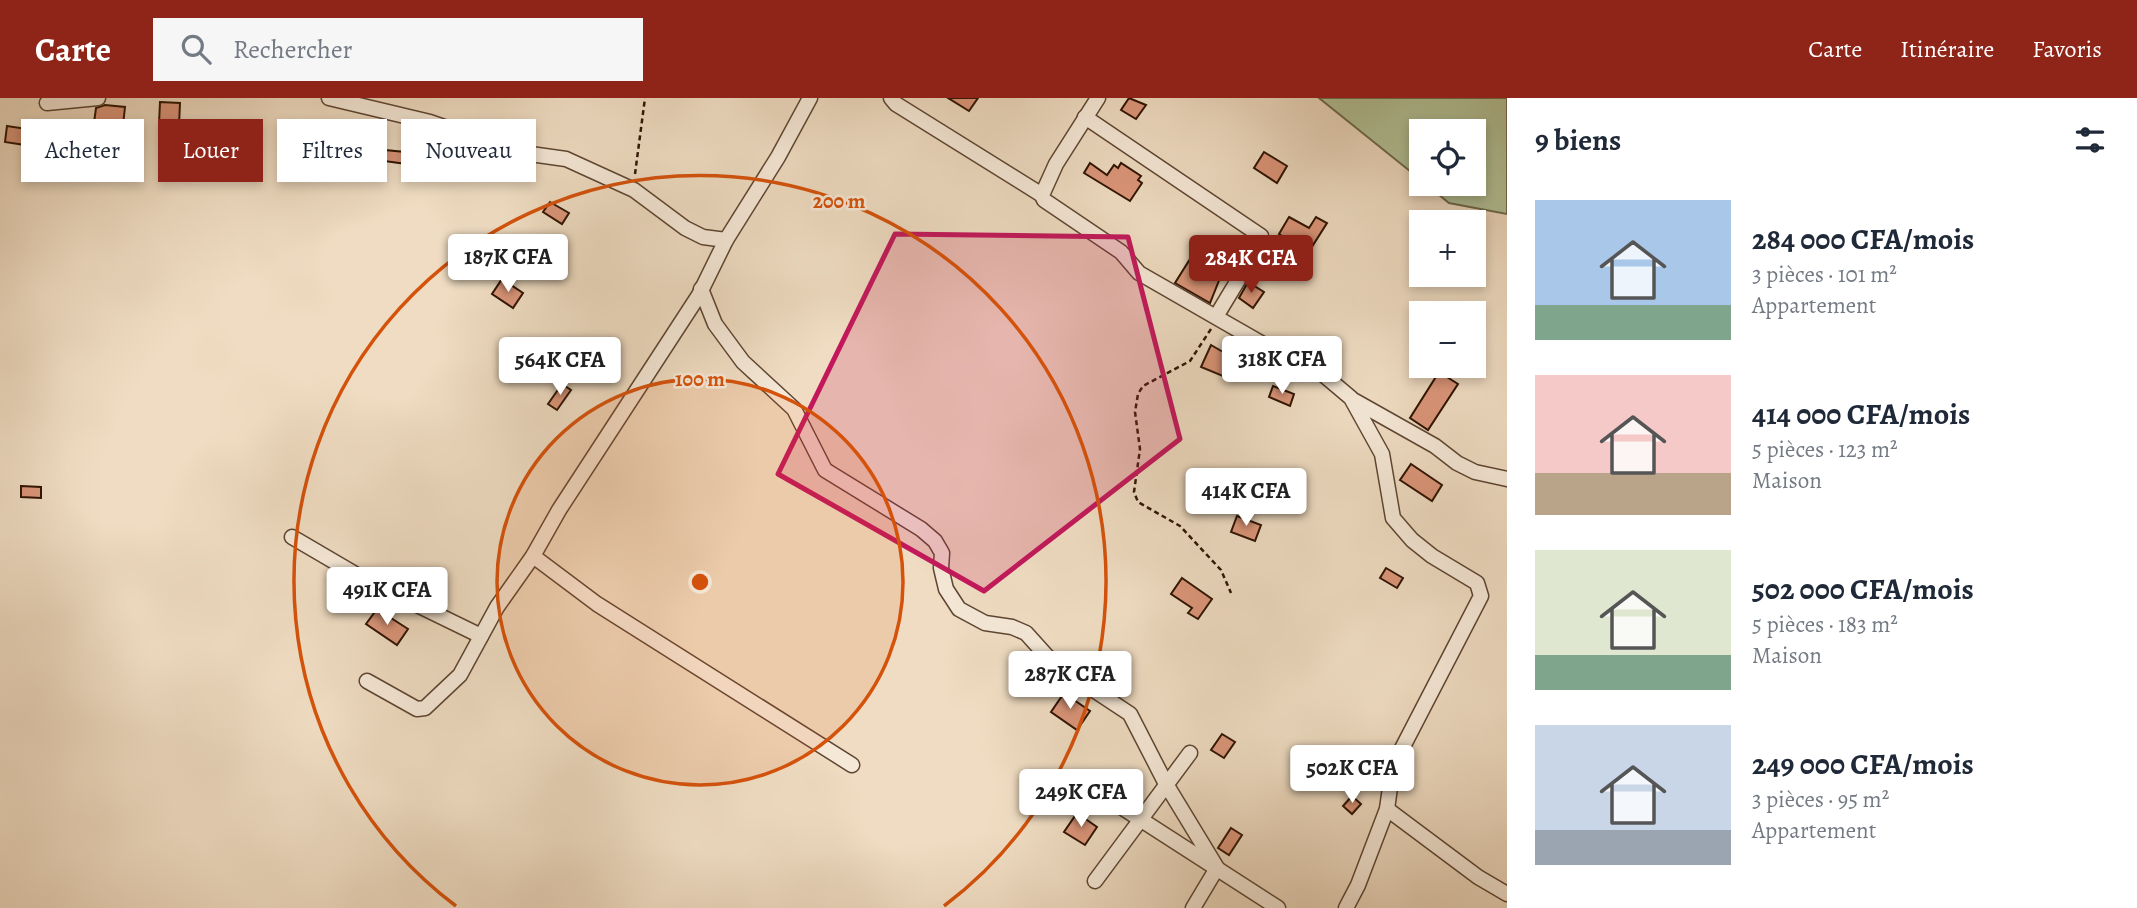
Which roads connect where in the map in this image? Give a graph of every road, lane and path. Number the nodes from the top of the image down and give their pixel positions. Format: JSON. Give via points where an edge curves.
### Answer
{"nodes":[{"id":1,"x":99,"y":98,"type":"edge"},
{"id":2,"x":329,"y":98,"type":"edge"},
{"id":3,"x":646,"y":98,"type":"edge"},
{"id":4,"x":810,"y":98,"type":"edge"},
{"id":5,"x":891,"y":98,"type":"edge"},
{"id":6,"x":1098,"y":98,"type":"edge"},
{"id":7,"x":47,"y":103,"type":"dead end"},
{"id":8,"x":1085,"y":117,"type":"junction"},
{"id":9,"x":634,"y":190,"type":"junction"},
{"id":10,"x":1042,"y":195,"type":"junction"},
{"id":11,"x":726,"y":240,"type":"junction"},
{"id":12,"x":701,"y":289,"type":"junction"},
{"id":13,"x":1217,"y":316,"type":"junction"},
{"id":14,"x":1351,"y":398,"type":"junction"},
{"id":15,"x":1507,"y":479,"type":"edge"},
{"id":16,"x":292,"y":537,"type":"dead end"},
{"id":17,"x":533,"y":555,"type":"junction"},
{"id":18,"x":1231,"y":593,"type":"dead end"},
{"id":19,"x":481,"y":636,"type":"junction"},
{"id":20,"x":367,"y":681,"type":"dead end"},
{"id":21,"x":1190,"y":753,"type":"dead end"},
{"id":22,"x":852,"y":765,"type":"dead end"},
{"id":23,"x":1166,"y":784,"type":"junction"},
{"id":24,"x":1096,"y":790,"type":"dead end"},
{"id":25,"x":1387,"y":809,"type":"junction"},
{"id":26,"x":1138,"y":819,"type":"junction"},
{"id":27,"x":1217,"y":868,"type":"junction"},
{"id":28,"x":1095,"y":881,"type":"dead end"},
{"id":29,"x":1507,"y":894,"type":"edge"},
{"id":30,"x":1193,"y":908,"type":"edge"},
{"id":31,"x":1278,"y":908,"type":"edge"},
{"id":32,"x":1346,"y":908,"type":"edge"}],
"edges":[{"from":1,"to":7,"type":"street"},
{"from":2,"to":9,"type":"street","via":[[429,121],[516,152],[566,159]]},
{"from":3,"to":9,"type":"path"},
{"from":4,"to":11,"type":"street"},
{"from":5,"to":10,"type":"street"},
{"from":6,"to":8,"type":"street"},
{"from":8,"to":10,"type":"street"},
{"from":8,"to":13,"type":"street","via":[[1261,236]]},
{"from":9,"to":11,"type":"street","via":[[685,228],[703,237]]},
{"from":10,"to":13,"type":"street","via":[[1048,204],[1121,252],[1139,273]]},
{"from":11,"to":12,"type":"street"},
{"from":12,"to":17,"type":"street"},
{"from":12,"to":23,"type":"street","via":[[715,324],[743,362],[794,409],[825,470],[935,541],[942,553],[946,589],[959,609],[985,623],[1026,633],[1053,663],[1130,714]]},
{"from":13,"to":14,"type":"street","via":[[1280,354],[1319,371]]},
{"from":13,"to":18,"type":"path","via":[[1190,361],[1143,386],[1138,394],[1135,412],[1140,449],[1134,492],[1138,502],[1180,526],[1221,570]]},
{"from":14,"to":15,"type":"street","via":[[1457,463]]},
{"from":14,"to":25,"type":"street","via":[[1382,454],[1393,517],[1432,556],[1477,583],[1481,596],[1393,765]]},
{"from":16,"to":19,"type":"street","via":[[362,578]]},
{"from":17,"to":19,"type":"street"},
{"from":17,"to":22,"type":"street","via":[[597,604]]},
{"from":19,"to":20,"type":"street","via":[[460,675],[425,708],[417,709]]},
{"from":21,"to":23,"type":"street"},
{"from":23,"to":26,"type":"street"},
{"from":23,"to":27,"type":"street"},
{"from":24,"to":26,"type":"street"},
{"from":25,"to":29,"type":"street"},
{"from":25,"to":32,"type":"street"},
{"from":26,"to":27,"type":"street"},
{"from":26,"to":28,"type":"street"},
{"from":27,"to":30,"type":"street"},
{"from":27,"to":31,"type":"street"}]}
